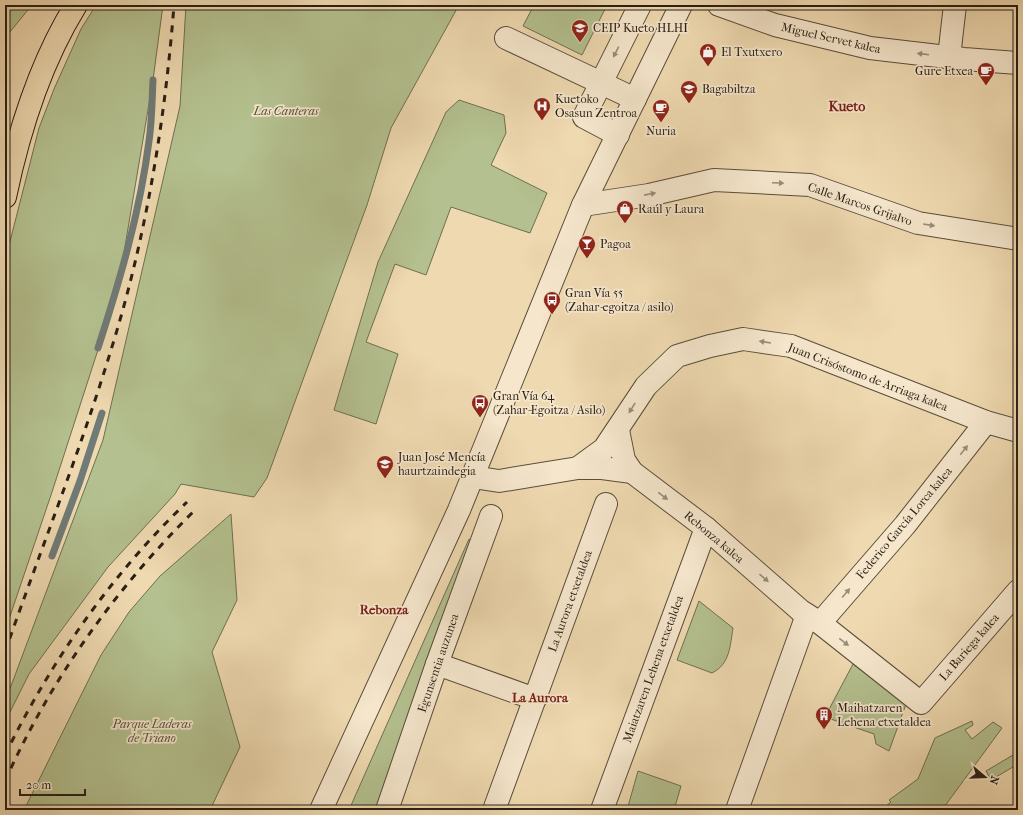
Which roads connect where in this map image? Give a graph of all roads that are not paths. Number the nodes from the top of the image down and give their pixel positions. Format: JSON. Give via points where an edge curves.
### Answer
{"nodes":[{"id":1,"x":76,"y":5,"type":"edge"},
{"id":2,"x":640,"y":5,"type":"edge"},
{"id":3,"x":681,"y":5,"type":"edge"},
{"id":4,"x":719,"y":5,"type":"edge"},
{"id":5,"x":956,"y":5,"type":"edge"},
{"id":6,"x":506,"y":38,"type":"dead end"},
{"id":7,"x":949,"y":58,"type":"junction"},
{"id":8,"x":1018,"y":63,"type":"edge"},
{"id":9,"x":601,"y":83,"type":"junction"},
{"id":10,"x":635,"y":99,"type":"junction"},
{"id":11,"x":618,"y":135,"type":"junction"},
{"id":12,"x":5,"y":197,"type":"edge"},
{"id":13,"x":583,"y":205,"type":"junction"},
{"id":14,"x":1018,"y":239,"type":"edge"},
{"id":15,"x":986,"y":422,"type":"junction"},
{"id":16,"x":618,"y":430,"type":"junction"},
{"id":17,"x":1018,"y":432,"type":"edge"},
{"id":18,"x":578,"y":468,"type":"junction"},
{"id":19,"x":632,"y":472,"type":"junction"},
{"id":20,"x":473,"y":477,"type":"junction"},
{"id":21,"x":606,"y":504,"type":"dead end"},
{"id":22,"x":491,"y":516,"type":"dead end"},
{"id":23,"x":706,"y":528,"type":"junction"},
{"id":24,"x":1018,"y":591,"type":"edge"},
{"id":25,"x":814,"y":619,"type":"junction"},
{"id":26,"x":437,"y":664,"type":"junction"},
{"id":27,"x":534,"y":699,"type":"junction"},
{"id":28,"x":921,"y":703,"type":"joint"},
{"id":29,"x":321,"y":810,"type":"edge"},
{"id":30,"x":387,"y":810,"type":"edge"},
{"id":31,"x":494,"y":810,"type":"edge"},
{"id":32,"x":602,"y":810,"type":"edge"},
{"id":33,"x":737,"y":810,"type":"edge"}],
"edges":[{"from":1,"to":12,"type":"main road","via":[[51,52],[35,91],[21,131]]},
{"from":2,"to":9,"type":"street","one_way":true},
{"from":3,"to":10,"type":"street"},
{"from":7,"to":4,"type":"street","name":"Miguel Servet kalea","one_way":true,"via":[[870,48],[775,25]]},
{"from":5,"to":7,"type":"street"},
{"from":6,"to":9,"type":"street"},
{"from":7,"to":8,"type":"street","name":"Miguel Servet kalea"},
{"from":9,"to":10,"type":"street"},
{"from":9,"to":11,"type":"street","via":[[584,117]]},
{"from":10,"to":11,"type":"street"},
{"from":11,"to":13,"type":"street"},
{"from":13,"to":14,"type":"street","name":"Calle Marcos Grijalvo","one_way":true,"via":[[649,195],[714,180],[810,185],[918,223]]},
{"from":13,"to":20,"type":"street"},
{"from":15,"to":16,"type":"street","name":"Juan Crisóstomo de Arriaga kalea","one_way":true,"via":[[791,346],[743,339],[677,356],[646,386]]},
{"from":15,"to":17,"type":"street","name":"Juan Crisóstomo de Arriaga kalea"},
{"from":25,"to":15,"type":"street","name":"Federico García Lorca kalea","one_way":true,"via":[[905,525]]},
{"from":16,"to":18,"type":"street","name":"Juan Crisóstomo de Arriaga kalea","via":[[604,449]]},
{"from":16,"to":19,"type":"street","via":[[624,460]]},
{"from":18,"to":19,"type":"street","name":"Rebonza kalea"},
{"from":18,"to":20,"type":"street","name":"Rebonza kalea","via":[[499,481]]},
{"from":19,"to":23,"type":"street","name":"Rebonza kalea","one_way":true},
{"from":20,"to":29,"type":"street"},
{"from":21,"to":27,"type":"street","name":"La Aurora etxetaldea"},
{"from":22,"to":26,"type":"street","name":"Egunsentia auzunea"},
{"from":23,"to":25,"type":"street","name":"Rebonza kalea","one_way":true},
{"from":23,"to":32,"type":"street","name":"Maiatzaren Lehena etxetaldea"},
{"from":24,"to":28,"type":"street","name":"La Bariega kalea"},
{"from":25,"to":28,"type":"street","name":"Rebonza kalea","one_way":true},
{"from":25,"to":33,"type":"street"},
{"from":26,"to":27,"type":"street"},
{"from":26,"to":30,"type":"street","name":"Egunsentia auzunea"},
{"from":27,"to":31,"type":"street","name":"La Aurora etxetaldea"}]}
